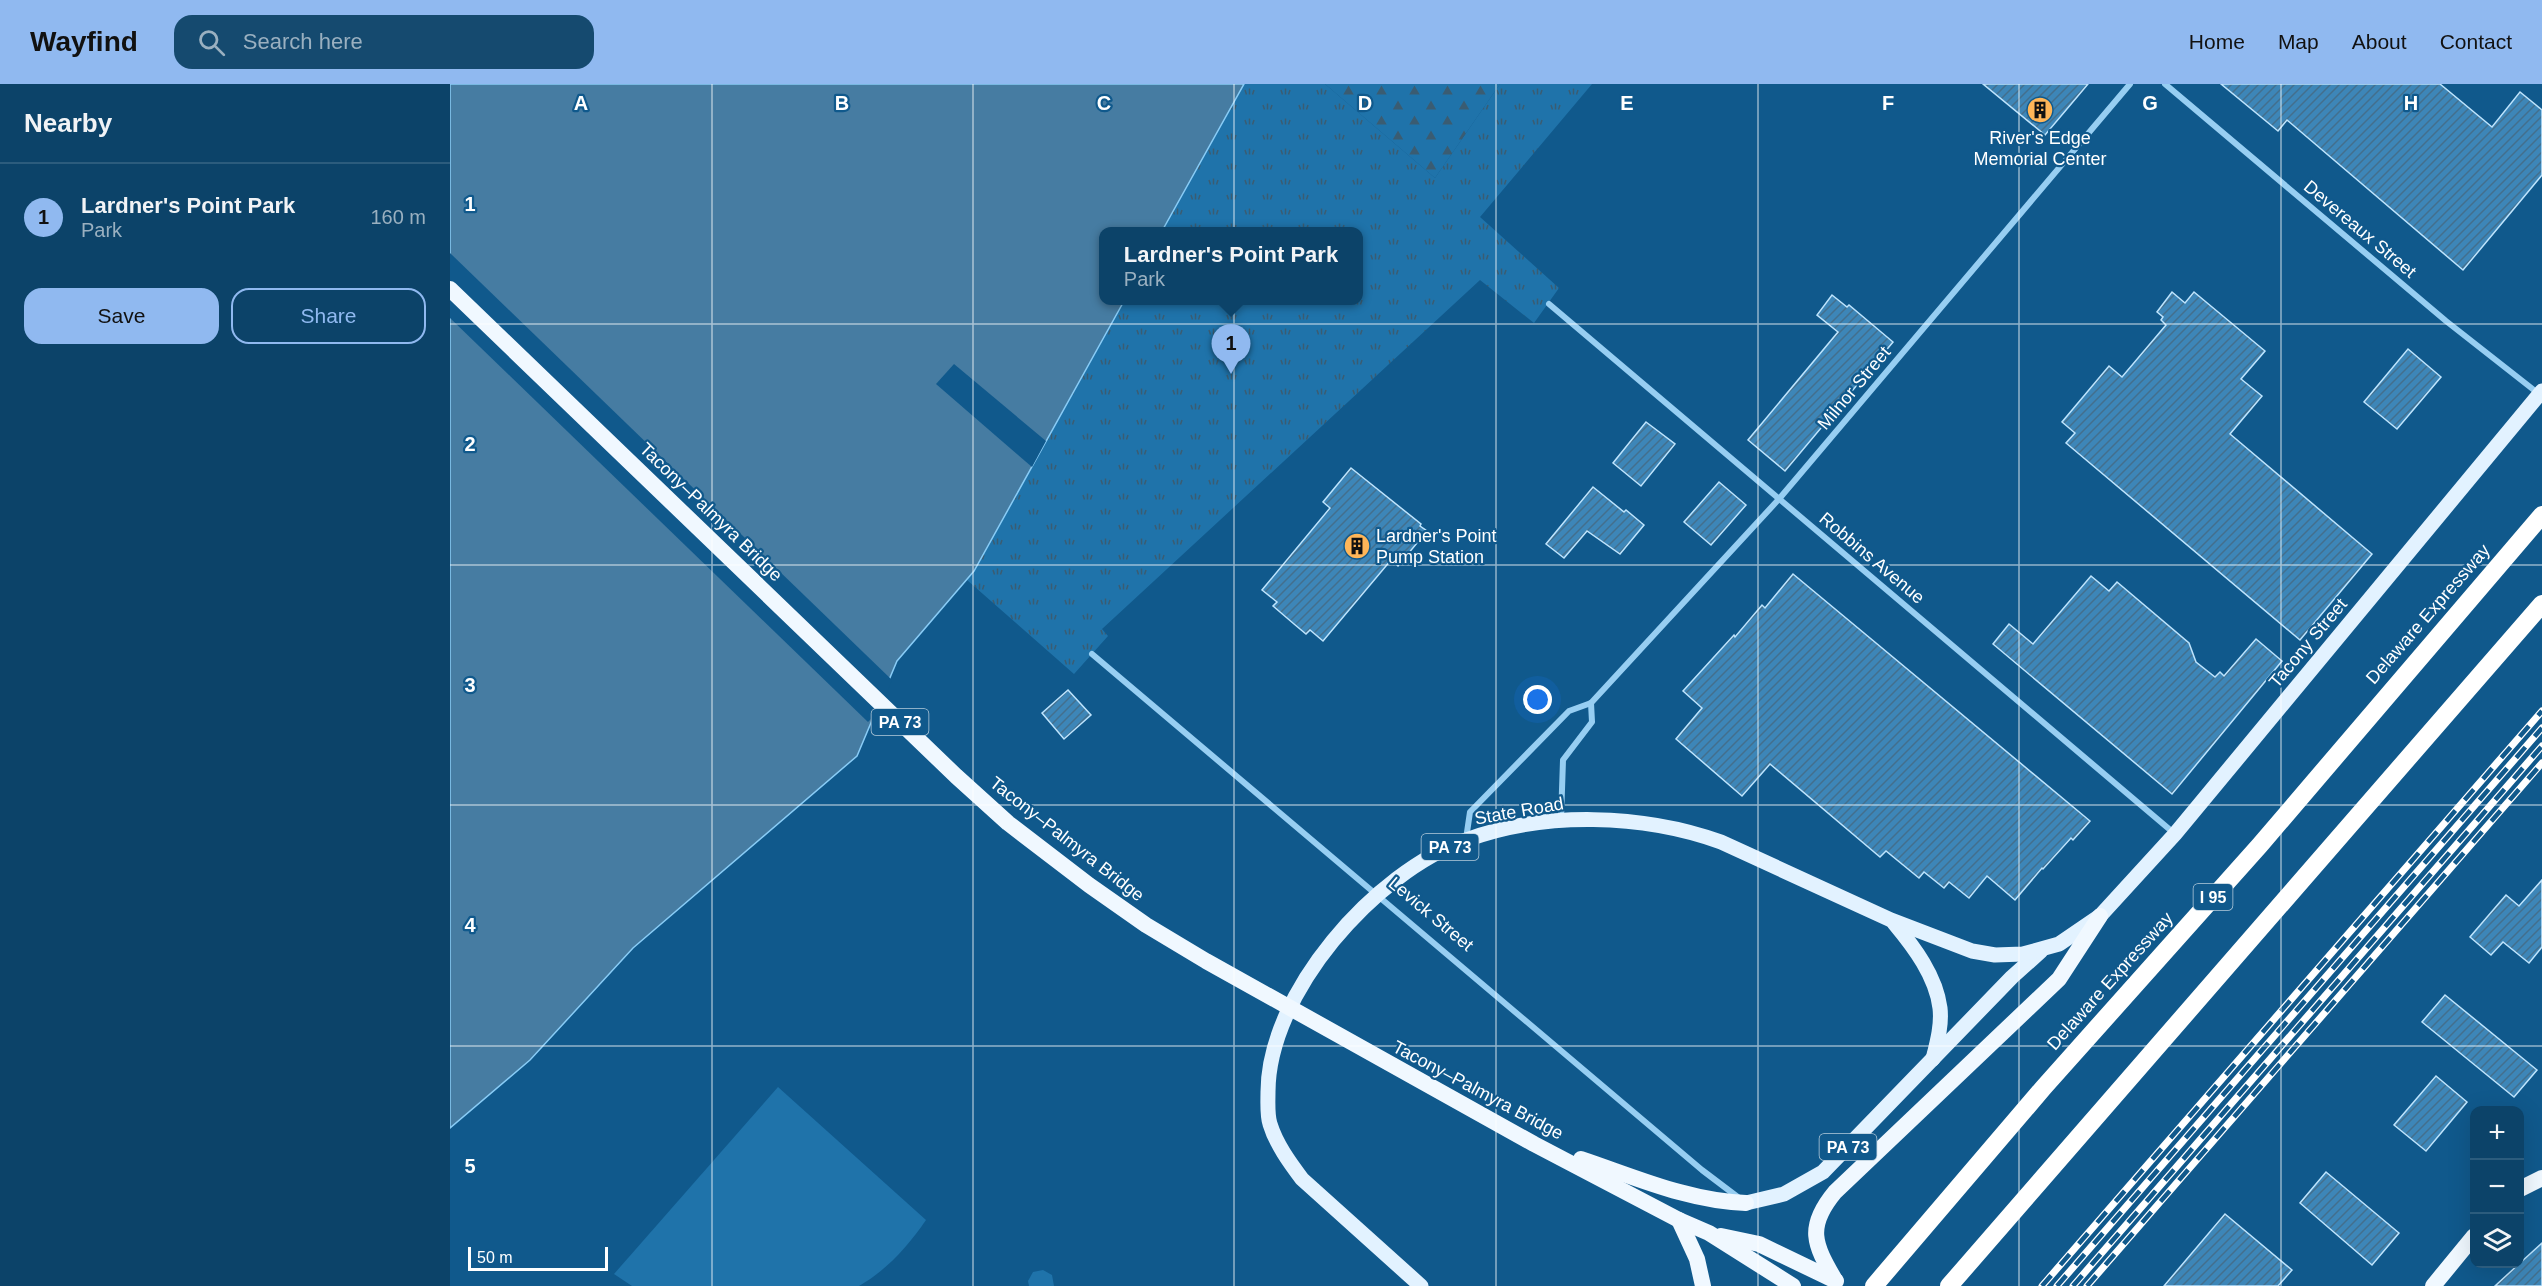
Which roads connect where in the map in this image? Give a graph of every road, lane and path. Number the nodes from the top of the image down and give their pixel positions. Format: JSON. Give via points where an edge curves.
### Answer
{"nodes":[{"id":1,"x":2130,"y":84,"type":"edge"},
{"id":2,"x":2165,"y":84,"type":"edge"},
{"id":3,"x":450,"y":289,"type":"edge"},
{"id":4,"x":1549,"y":304,"type":"dead end"},
{"id":5,"x":2541,"y":393,"type":"edge"},
{"id":6,"x":1779,"y":499,"type":"junction"},
{"id":7,"x":2542,"y":515,"type":"edge"},
{"id":8,"x":2542,"y":604,"type":"edge"},
{"id":9,"x":1092,"y":654,"type":"dead end"},
{"id":10,"x":1591,"y":703,"type":"junction"},
{"id":11,"x":1561,"y":821,"type":"junction"},
{"id":12,"x":2175,"y":834,"type":"junction"},
{"id":13,"x":1466,"y":840,"type":"junction"},
{"id":14,"x":1378,"y":895,"type":"junction"},
{"id":15,"x":2100,"y":916,"type":"junction"},
{"id":16,"x":1891,"y":920,"type":"junction"},
{"id":17,"x":2041,"y":951,"type":"junction"},
{"id":18,"x":1932,"y":1062,"type":"junction"},
{"id":19,"x":1534,"y":1144,"type":"junction"},
{"id":20,"x":2542,"y":1178,"type":"edge"},
{"id":21,"x":2524,"y":1187,"type":"edge"},
{"id":22,"x":1746,"y":1203,"type":"junction"},
{"id":23,"x":1679,"y":1220,"type":"junction"},
{"id":24,"x":1709,"y":1233,"type":"junction"},
{"id":25,"x":2470,"y":1242,"type":"edge"},
{"id":26,"x":1878,"y":1282,"type":"edge"},
{"id":27,"x":1840,"y":1283,"type":"edge"},
{"id":28,"x":1421,"y":1286,"type":"edge"},
{"id":29,"x":1703,"y":1286,"type":"edge"},
{"id":30,"x":1793,"y":1286,"type":"edge"},
{"id":31,"x":1949,"y":1286,"type":"edge"},
{"id":32,"x":2433,"y":1286,"type":"edge"}],
"edges":[{"from":1,"to":6,"type":"street","name":"Milnor Street"},
{"from":2,"to":5,"type":"street","name":"Devereaux Street","via":[[2446,321]]},
{"from":3,"to":19,"type":"highway","name":"Tacony–Palmyra Bridge","number":"PA 73","via":[[1008,823],[1162,934]]},
{"from":4,"to":6,"type":"street","name":"Robbins Avenue"},
{"from":5,"to":12,"type":"main road","name":"Tacony Street"},
{"from":6,"to":10,"type":"street","name":"Milnor Street"},
{"from":6,"to":12,"type":"street","name":"Robbins Avenue"},
{"from":7,"to":26,"type":"highway","name":"Delaware Expressway","number":"I 95"},
{"from":8,"to":31,"type":"highway"},
{"from":9,"to":14,"type":"street","name":"Levick Street"},
{"from":10,"to":11,"type":"street","via":[[1592,722],[1563,760]]},
{"from":10,"to":13,"type":"street","name":"Milnor Street","via":[[1569,711],[1470,812]]},
{"from":11,"to":13,"type":"main road","name":"State Road","number":"PA 73"},
{"from":11,"to":16,"type":"main road","name":"State Road","number":"PA 73","via":[[1634,822],[1695,833]]},
{"from":12,"to":15,"type":"main road","name":"Tacony Street"},
{"from":13,"to":14,"type":"main road","name":"State Road","number":"PA 73","via":[[1412,868]]},
{"from":14,"to":22,"type":"street","name":"Levick Street"},
{"from":14,"to":28,"type":"main road","name":"State Road","number":"PA 73","via":[[1340,931],[1314,964],[1285,1018],[1268,1075],[1270,1123],[1302,1179]]},
{"from":15,"to":17,"type":"main road","name":"State Road","via":[[2074,935]]},
{"from":15,"to":27,"type":"highway","via":[[2059,979],[1823,1207],[1816,1224],[1816,1239],[1822,1257]]},
{"from":16,"to":17,"type":"main road","name":"State Road","via":[[1972,951],[2010,955]]},
{"from":16,"to":18,"type":"main road","number":"PA 73","via":[[1914,946],[1936,992],[1940,1022]]},
{"from":17,"to":18,"type":"main road"},
{"from":18,"to":22,"type":"main road","number":"PA 73","via":[[1823,1172],[1784,1194]]},
{"from":19,"to":22,"type":"highway","number":"PA 73","via":[[1684,1195]]},
{"from":19,"to":23,"type":"highway","name":"Tacony–Palmyra Bridge","number":"PA 73"},
{"from":20,"to":21,"type":"highway"},
{"from":23,"to":24,"type":"highway","name":"Tacony–Palmyra Bridge","number":"PA 73"},
{"from":23,"to":29,"type":"highway","via":[[1697,1259]]},
{"from":24,"to":27,"type":"highway","via":[[1759,1244]]},
{"from":24,"to":30,"type":"highway"},
{"from":25,"to":32,"type":"highway"}]}
